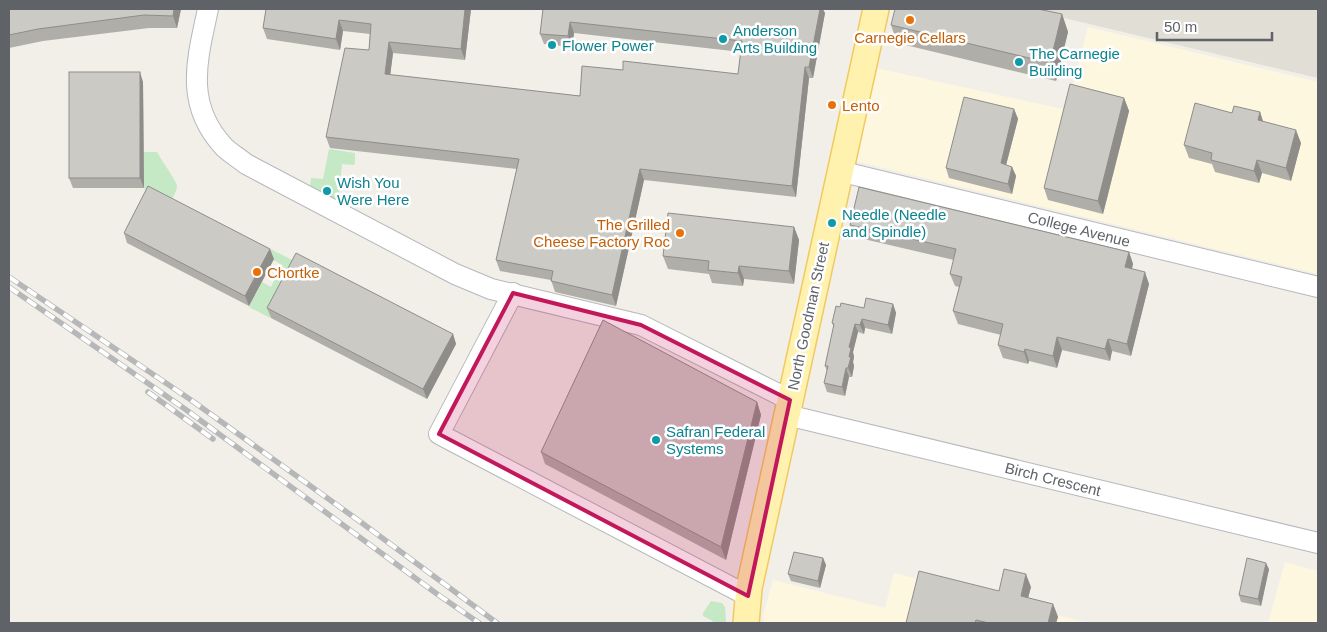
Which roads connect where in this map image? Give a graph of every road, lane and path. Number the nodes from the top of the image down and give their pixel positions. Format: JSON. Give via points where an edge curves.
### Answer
{"nodes":[{"id":1,"x":208,"y":9,"type":"edge"},
{"id":2,"x":876,"y":9,"type":"edge"},
{"id":3,"x":840,"y":171,"type":"junction"},
{"id":4,"x":1318,"y":287,"type":"edge"},
{"id":5,"x":513,"y":293,"type":"junction"},
{"id":6,"x":788,"y":408,"type":"junction"},
{"id":7,"x":1318,"y":543,"type":"edge"},
{"id":8,"x":748,"y":596,"type":"junction"},
{"id":9,"x":746,"y":623,"type":"edge"}],
"edges":[{"from":1,"to":5,"type":"street","name":"Birch Crescent","via":[[197,64],[197,86],[200,108],[210,129],[225,148],[246,164],[455,274],[491,289]]},
{"from":2,"to":3,"type":"main road","name":"North Goodman Street"},
{"from":3,"to":4,"type":"street","name":"College Avenue"},
{"from":3,"to":6,"type":"main road","name":"North Goodman Street"},
{"from":5,"to":6,"type":"street","name":"Birch Crescent","via":[[641,326]]},
{"from":5,"to":8,"type":"street","via":[[439,434]]},
{"from":6,"to":7,"type":"street","name":"Birch Crescent"},
{"from":6,"to":8,"type":"main road","name":"North Goodman Street"},
{"from":8,"to":9,"type":"main road","name":"North Goodman Street"}]}
